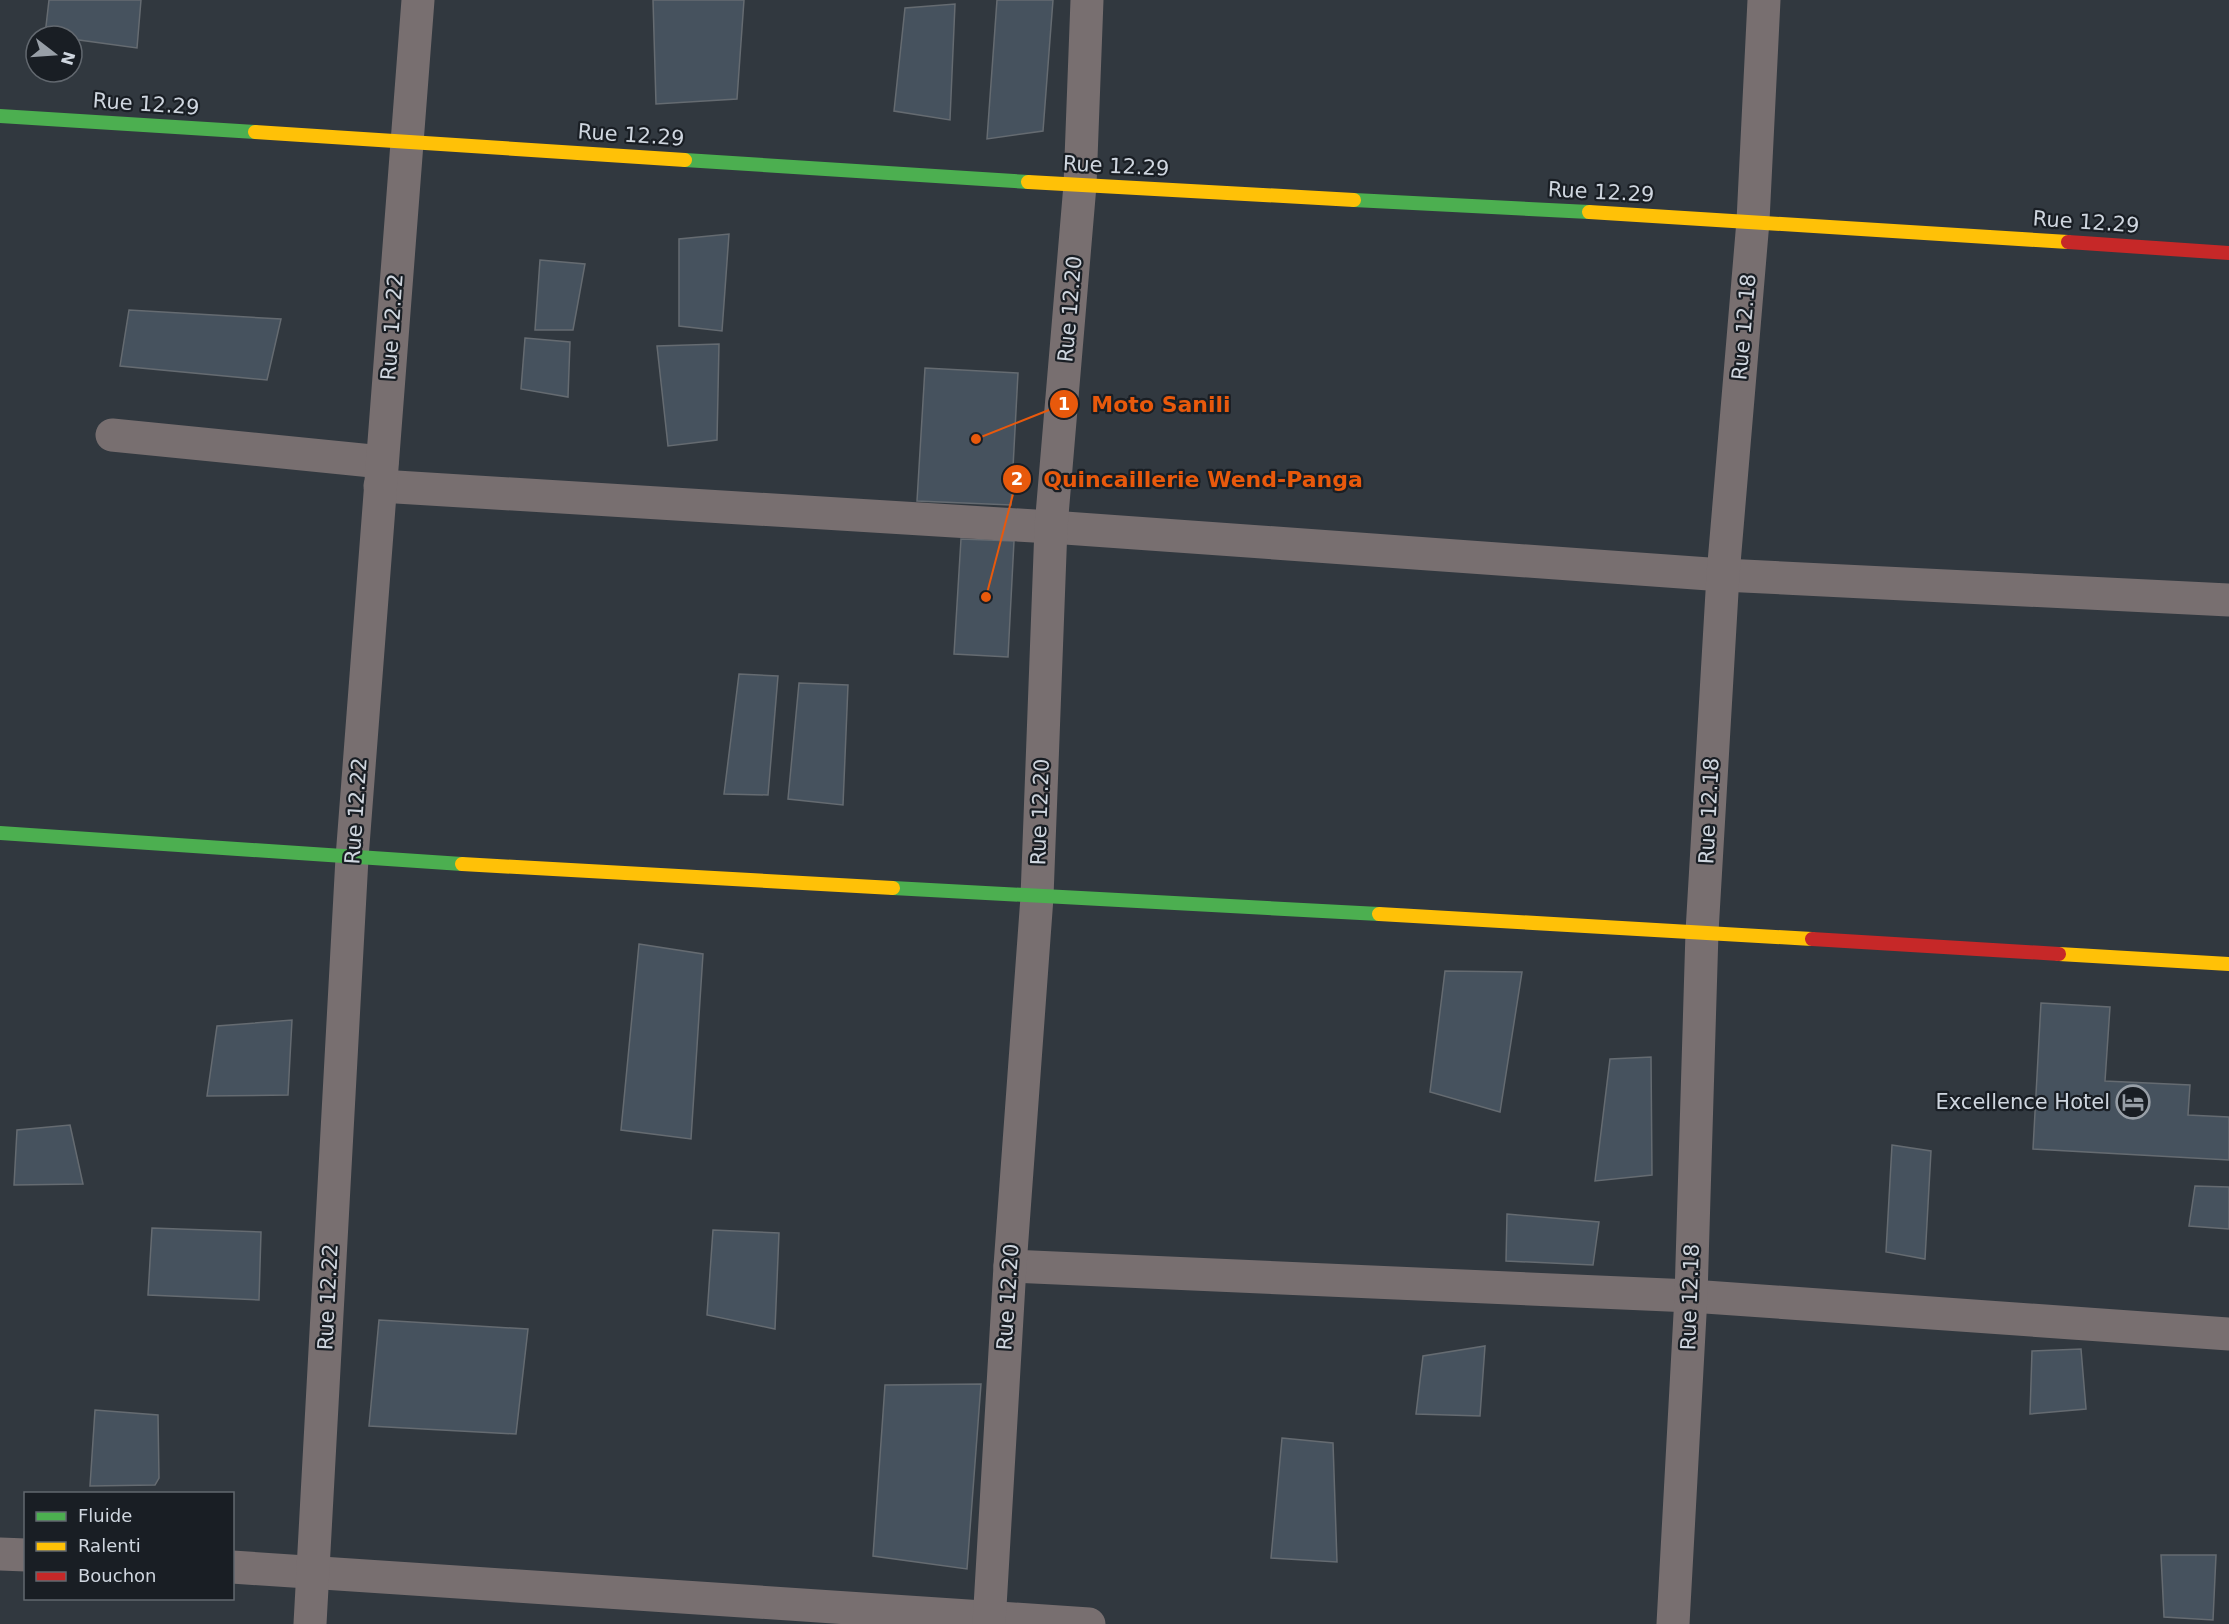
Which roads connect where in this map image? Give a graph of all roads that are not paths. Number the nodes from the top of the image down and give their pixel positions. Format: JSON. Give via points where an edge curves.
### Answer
{"nodes":[{"id":1,"x":418,"y":0,"type":"edge"},
{"id":2,"x":1087,"y":0,"type":"edge"},
{"id":3,"x":1764,"y":0,"type":"edge"},
{"id":4,"x":0,"y":116,"type":"edge"},
{"id":5,"x":406,"y":141,"type":"junction"},
{"id":6,"x":1080,"y":185,"type":"junction"},
{"id":7,"x":1753,"y":220,"type":"junction"},
{"id":8,"x":2229,"y":253,"type":"edge"},
{"id":9,"x":112,"y":435,"type":"dead end"},
{"id":10,"x":381,"y":474,"type":"junction"},
{"id":11,"x":1051,"y":527,"type":"junction"},
{"id":12,"x":1723,"y":575,"type":"junction"},
{"id":13,"x":2229,"y":600,"type":"edge"},
{"id":14,"x":0,"y":832,"type":"edge"},
{"id":15,"x":352,"y":858,"type":"junction"},
{"id":16,"x":1037,"y":897,"type":"junction"},
{"id":17,"x":1702,"y":932,"type":"junction"},
{"id":18,"x":2229,"y":964,"type":"edge"},
{"id":19,"x":1010,"y":1266,"type":"junction"},
{"id":20,"x":1691,"y":1296,"type":"junction"},
{"id":21,"x":2229,"y":1334,"type":"edge"},
{"id":22,"x":0,"y":1554,"type":"edge"},
{"id":23,"x":24,"y":1555,"type":"edge"},
{"id":24,"x":234,"y":1567,"type":"edge"},
{"id":25,"x":313,"y":1572,"type":"junction"},
{"id":26,"x":989,"y":1621,"type":"edge"},
{"id":27,"x":310,"y":1624,"type":"edge"},
{"id":28,"x":1089,"y":1624,"type":"edge"},
{"id":29,"x":1673,"y":1624,"type":"edge"}],
"edges":[{"from":1,"to":5,"type":"street","name":"Rue 12.22"},
{"from":2,"to":6,"type":"street","name":"Rue 12.20"},
{"from":3,"to":7,"type":"street","name":"Rue 12.18"},
{"from":4,"to":5,"type":"street","name":"Rue 12.29"},
{"from":5,"to":6,"type":"street","name":"Rue 12.29"},
{"from":5,"to":10,"type":"street","name":"Rue 12.22"},
{"from":6,"to":7,"type":"street","name":"Rue 12.29"},
{"from":6,"to":11,"type":"street","name":"Rue 12.20"},
{"from":7,"to":8,"type":"street","name":"Rue 12.29"},
{"from":7,"to":12,"type":"street","name":"Rue 12.18"},
{"from":9,"to":10,"type":"street"},
{"from":10,"to":11,"type":"street"},
{"from":10,"to":15,"type":"street","name":"Rue 12.22"},
{"from":11,"to":12,"type":"street"},
{"from":11,"to":16,"type":"street","name":"Rue 12.20"},
{"from":12,"to":13,"type":"street"},
{"from":12,"to":17,"type":"street","name":"Rue 12.18"},
{"from":14,"to":15,"type":"street"},
{"from":15,"to":16,"type":"street"},
{"from":15,"to":25,"type":"street","name":"Rue 12.22"},
{"from":16,"to":17,"type":"street"},
{"from":16,"to":19,"type":"street","name":"Rue 12.20"},
{"from":17,"to":18,"type":"street"},
{"from":17,"to":20,"type":"street","name":"Rue 12.18"},
{"from":19,"to":20,"type":"street"},
{"from":19,"to":26,"type":"street","name":"Rue 12.20"},
{"from":20,"to":21,"type":"street"},
{"from":20,"to":29,"type":"street","name":"Rue 12.18"},
{"from":22,"to":23,"type":"street"},
{"from":24,"to":25,"type":"street"},
{"from":25,"to":26,"type":"street"},
{"from":25,"to":27,"type":"street","name":"Rue 12.22"},
{"from":26,"to":28,"type":"street"}]}
